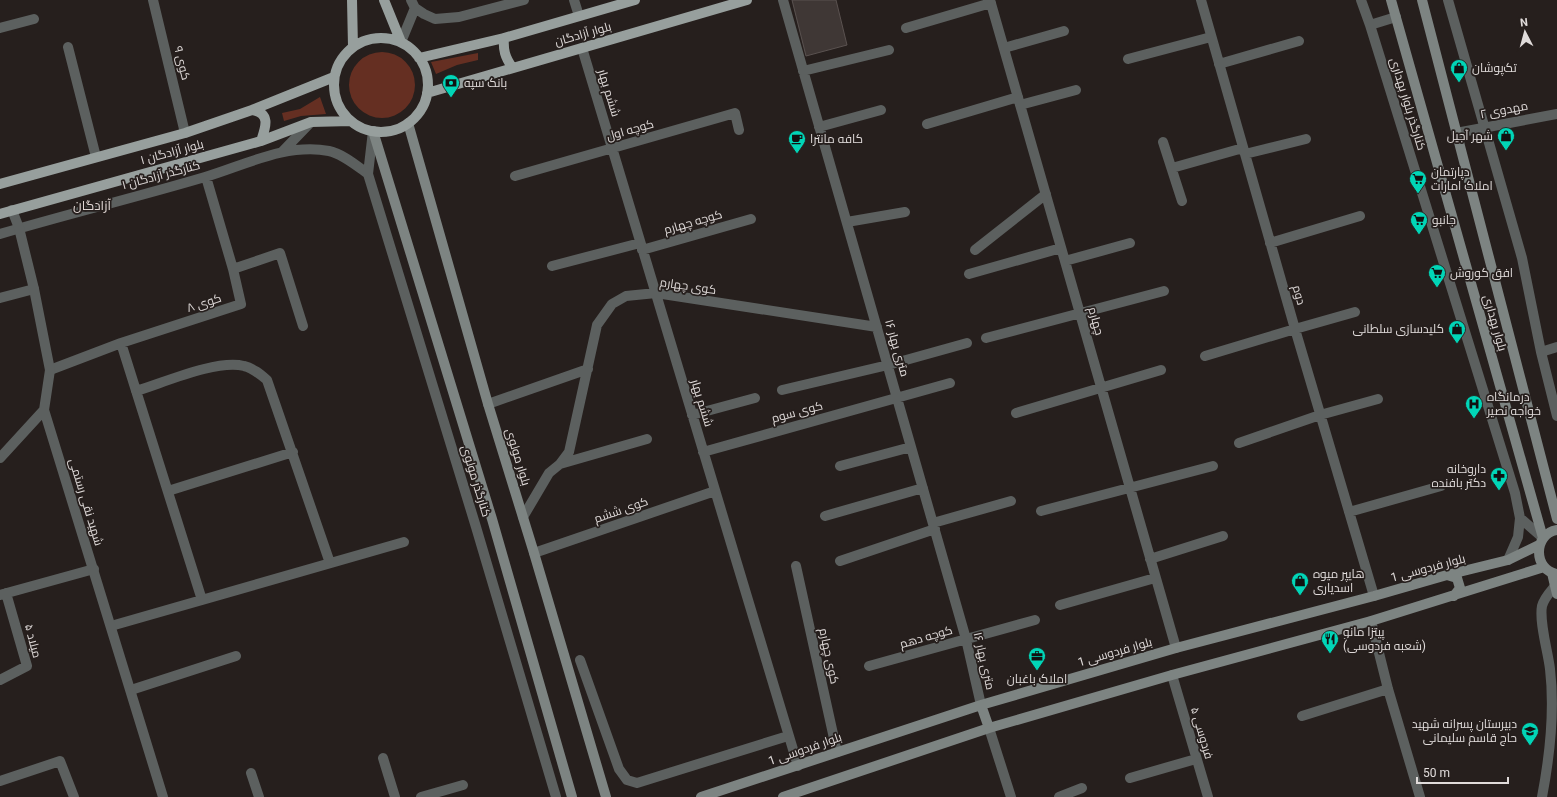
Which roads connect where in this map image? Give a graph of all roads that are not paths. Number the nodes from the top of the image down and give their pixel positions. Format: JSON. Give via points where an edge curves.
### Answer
{"nodes":[{"id":1,"x":153,"y":0,"type":"edge"},
{"id":2,"x":352,"y":0,"type":"edge"},
{"id":3,"x":384,"y":0,"type":"edge"},
{"id":4,"x":524,"y":0,"type":"edge"},
{"id":5,"x":574,"y":0,"type":"edge"},
{"id":6,"x":635,"y":0,"type":"edge"},
{"id":7,"x":747,"y":0,"type":"edge"},
{"id":8,"x":783,"y":0,"type":"edge"},
{"id":9,"x":1201,"y":0,"type":"edge"},
{"id":10,"x":1361,"y":0,"type":"edge"},
{"id":11,"x":1391,"y":0,"type":"edge"},
{"id":12,"x":1422,"y":0,"type":"edge"},
{"id":13,"x":1448,"y":0,"type":"edge"},
{"id":14,"x":991,"y":2,"type":"edge"},
{"id":15,"x":413,"y":4,"type":"edge"},
{"id":16,"x":579,"y":16,"type":"junction"},
{"id":17,"x":1396,"y":17,"type":"junction"},
{"id":18,"x":34,"y":20,"type":"dead end"},
{"id":19,"x":1370,"y":25,"type":"junction"},
{"id":20,"x":0,"y":28,"type":"edge"},
{"id":21,"x":906,"y":28,"type":"dead end"},
{"id":22,"x":1064,"y":31,"type":"dead end"},
{"id":23,"x":1211,"y":37,"type":"junction"},
{"id":24,"x":504,"y":38,"type":"junction"},
{"id":25,"x":1300,"y":41,"type":"dead end"},
{"id":26,"x":401,"y":42,"type":"junction"},
{"id":27,"x":68,"y":47,"type":"dead end"},
{"id":28,"x":353,"y":47,"type":"junction"},
{"id":29,"x":582,"y":48,"type":"junction"},
{"id":30,"x":1004,"y":48,"type":"junction"},
{"id":31,"x":889,"y":50,"type":"dead end"},
{"id":32,"x":419,"y":58,"type":"junction"},
{"id":33,"x":1128,"y":59,"type":"dead end"},
{"id":34,"x":1219,"y":64,"type":"junction"},
{"id":35,"x":512,"y":67,"type":"junction"},
{"id":36,"x":803,"y":70,"type":"junction"},
{"id":37,"x":334,"y":77,"type":"junction"},
{"id":38,"x":1076,"y":90,"type":"dead end"},
{"id":39,"x":427,"y":93,"type":"junction"},
{"id":40,"x":1019,"y":101,"type":"junction"},
{"id":41,"x":252,"y":110,"type":"junction"},
{"id":42,"x":881,"y":110,"type":"dead end"},
{"id":43,"x":1557,"y":114,"type":"edge"},
{"id":44,"x":351,"y":121,"type":"junction"},
{"id":45,"x":311,"y":122,"type":"junction"},
{"id":46,"x":408,"y":123,"type":"junction"},
{"id":47,"x":927,"y":124,"type":"dead end"},
{"id":48,"x":819,"y":127,"type":"junction"},
{"id":49,"x":1485,"y":127,"type":"junction"},
{"id":50,"x":739,"y":130,"type":"dead end"},
{"id":51,"x":373,"y":131,"type":"junction"},
{"id":52,"x":185,"y":133,"type":"junction"},
{"id":53,"x":1456,"y":133,"type":"junction"},
{"id":54,"x":1306,"y":138,"type":"dead end"},
{"id":55,"x":261,"y":141,"type":"junction"},
{"id":56,"x":1163,"y":142,"type":"dead end"},
{"id":57,"x":612,"y":149,"type":"junction"},
{"id":58,"x":1244,"y":151,"type":"junction"},
{"id":59,"x":282,"y":152,"type":"junction"},
{"id":60,"x":96,"y":157,"type":"junction"},
{"id":61,"x":1172,"y":168,"type":"junction"},
{"id":62,"x":368,"y":174,"type":"junction"},
{"id":63,"x":515,"y":176,"type":"dead end"},
{"id":64,"x":206,"y":177,"type":"junction"},
{"id":65,"x":0,"y":184,"type":"edge"},
{"id":66,"x":1046,"y":194,"type":"junction"},
{"id":67,"x":1182,"y":201,"type":"dead end"},
{"id":68,"x":12,"y":210,"type":"junction"},
{"id":69,"x":905,"y":212,"type":"dead end"},
{"id":70,"x":0,"y":214,"type":"edge"},
{"id":71,"x":1360,"y":216,"type":"dead end"},
{"id":72,"x":751,"y":219,"type":"dead end"},
{"id":73,"x":847,"y":222,"type":"junction"},
{"id":74,"x":19,"y":228,"type":"junction"},
{"id":75,"x":0,"y":234,"type":"edge"},
{"id":76,"x":1130,"y":243,"type":"dead end"},
{"id":77,"x":1270,"y":243,"type":"junction"},
{"id":78,"x":641,"y":246,"type":"junction"},
{"id":79,"x":1061,"y":248,"type":"junction"},
{"id":80,"x":975,"y":250,"type":"dead end"},
{"id":81,"x":1065,"y":261,"type":"junction"},
{"id":82,"x":552,"y":266,"type":"dead end"},
{"id":83,"x":233,"y":269,"type":"junction"},
{"id":84,"x":969,"y":274,"type":"dead end"},
{"id":85,"x":34,"y":289,"type":"junction"},
{"id":86,"x":1164,"y":291,"type":"dead end"},
{"id":87,"x":656,"y":293,"type":"junction"},
{"id":88,"x":0,"y":298,"type":"edge"},
{"id":89,"x":1355,"y":312,"type":"dead end"},
{"id":90,"x":1080,"y":313,"type":"junction"},
{"id":91,"x":303,"y":326,"type":"dead end"},
{"id":92,"x":877,"y":327,"type":"junction"},
{"id":93,"x":1295,"y":329,"type":"junction"},
{"id":94,"x":986,"y":338,"type":"dead end"},
{"id":95,"x":121,"y":343,"type":"junction"},
{"id":96,"x":967,"y":343,"type":"dead end"},
{"id":97,"x":1557,"y":347,"type":"edge"},
{"id":98,"x":1540,"y":352,"type":"junction"},
{"id":99,"x":1206,"y":356,"type":"dead end"},
{"id":100,"x":888,"y":365,"type":"junction"},
{"id":101,"x":588,"y":369,"type":"junction"},
{"id":102,"x":50,"y":370,"type":"junction"},
{"id":103,"x":1161,"y":370,"type":"dead end"},
{"id":104,"x":950,"y":384,"type":"dead end"},
{"id":105,"x":1101,"y":387,"type":"junction"},
{"id":106,"x":782,"y":390,"type":"dead end"},
{"id":107,"x":136,"y":391,"type":"junction"},
{"id":108,"x":755,"y":398,"type":"dead end"},
{"id":109,"x":897,"y":398,"type":"junction"},
{"id":110,"x":1378,"y":399,"type":"dead end"},
{"id":111,"x":488,"y":404,"type":"junction"},
{"id":112,"x":44,"y":410,"type":"junction"},
{"id":113,"x":1016,"y":413,"type":"dead end"},
{"id":114,"x":692,"y":415,"type":"junction"},
{"id":115,"x":1320,"y":415,"type":"junction"},
{"id":116,"x":1557,"y":416,"type":"edge"},
{"id":117,"x":647,"y":439,"type":"dead end"},
{"id":118,"x":1239,"y":443,"type":"dead end"},
{"id":119,"x":911,"y":446,"type":"junction"},
{"id":120,"x":293,"y":452,"type":"junction"},
{"id":121,"x":703,"y":452,"type":"junction"},
{"id":122,"x":0,"y":458,"type":"edge"},
{"id":123,"x":560,"y":464,"type":"junction"},
{"id":124,"x":840,"y":466,"type":"dead end"},
{"id":125,"x":1213,"y":466,"type":"dead end"},
{"id":126,"x":1441,"y":486,"type":"dead end"},
{"id":127,"x":923,"y":488,"type":"junction"},
{"id":128,"x":1130,"y":488,"type":"junction"},
{"id":129,"x":168,"y":491,"type":"junction"},
{"id":130,"x":715,"y":491,"type":"junction"},
{"id":131,"x":1011,"y":501,"type":"dead end"},
{"id":132,"x":1041,"y":511,"type":"dead end"},
{"id":133,"x":1349,"y":512,"type":"junction"},
{"id":134,"x":825,"y":516,"type":"dead end"},
{"id":135,"x":523,"y":517,"type":"junction"},
{"id":136,"x":1520,"y":518,"type":"junction"},
{"id":137,"x":1557,"y":519,"type":"edge"},
{"id":138,"x":934,"y":526,"type":"junction"},
{"id":139,"x":1557,"y":530,"type":"edge"},
{"id":140,"x":1223,"y":536,"type":"dead end"},
{"id":141,"x":404,"y":542,"type":"dead end"},
{"id":142,"x":1541,"y":542,"type":"junction"},
{"id":143,"x":534,"y":553,"type":"junction"},
{"id":144,"x":1150,"y":558,"type":"junction"},
{"id":145,"x":840,"y":560,"type":"dead end"},
{"id":146,"x":1508,"y":560,"type":"junction"},
{"id":147,"x":330,"y":563,"type":"junction"},
{"id":148,"x":796,"y":566,"type":"dead end"},
{"id":149,"x":94,"y":569,"type":"junction"},
{"id":150,"x":1551,"y":571,"type":"edge"},
{"id":151,"x":1447,"y":575,"type":"junction"},
{"id":152,"x":1156,"y":578,"type":"junction"},
{"id":153,"x":1556,"y":590,"type":"edge"},
{"id":154,"x":3,"y":594,"type":"edge"},
{"id":155,"x":1374,"y":596,"type":"junction"},
{"id":156,"x":1454,"y":596,"type":"junction"},
{"id":157,"x":202,"y":600,"type":"junction"},
{"id":158,"x":1060,"y":605,"type":"dead end"},
{"id":159,"x":1035,"y":620,"type":"dead end"},
{"id":160,"x":1370,"y":621,"type":"junction"},
{"id":161,"x":111,"y":626,"type":"junction"},
{"id":162,"x":966,"y":639,"type":"junction"},
{"id":163,"x":1176,"y":648,"type":"junction"},
{"id":164,"x":236,"y":656,"type":"dead end"},
{"id":165,"x":580,"y":660,"type":"dead end"},
{"id":166,"x":869,"y":666,"type":"dead end"},
{"id":167,"x":1172,"y":675,"type":"junction"},
{"id":168,"x":0,"y":680,"type":"edge"},
{"id":169,"x":1388,"y":689,"type":"junction"},
{"id":170,"x":131,"y":690,"type":"junction"},
{"id":171,"x":981,"y":705,"type":"junction"},
{"id":172,"x":1302,"y":716,"type":"dead end"},
{"id":173,"x":989,"y":728,"type":"junction"},
{"id":174,"x":788,"y":736,"type":"junction"},
{"id":175,"x":837,"y":752,"type":"junction"},
{"id":176,"x":382,"y":758,"type":"dead end"},
{"id":177,"x":1196,"y":759,"type":"junction"},
{"id":178,"x":798,"y":766,"type":"junction"},
{"id":179,"x":251,"y":773,"type":"dead end"},
{"id":180,"x":1130,"y":778,"type":"dead end"},
{"id":181,"x":0,"y":781,"type":"edge"},
{"id":182,"x":462,"y":785,"type":"dead end"},
{"id":183,"x":1082,"y":788,"type":"dead end"},
{"id":184,"x":805,"y":794,"type":"edge"},
{"id":185,"x":74,"y":797,"type":"edge"},
{"id":186,"x":163,"y":797,"type":"edge"},
{"id":187,"x":259,"y":797,"type":"edge"},
{"id":188,"x":395,"y":797,"type":"edge"},
{"id":189,"x":421,"y":797,"type":"edge"},
{"id":190,"x":556,"y":797,"type":"edge"},
{"id":191,"x":572,"y":797,"type":"edge"},
{"id":192,"x":606,"y":797,"type":"edge"},
{"id":193,"x":701,"y":797,"type":"edge"},
{"id":194,"x":783,"y":797,"type":"edge"},
{"id":195,"x":1011,"y":797,"type":"edge"},
{"id":196,"x":1059,"y":797,"type":"edge"},
{"id":197,"x":1208,"y":797,"type":"edge"},
{"id":198,"x":1420,"y":797,"type":"edge"},
{"id":199,"x":1542,"y":797,"type":"edge"}],
"edges":[{"from":1,"to":52,"type":"street","name":"کوی ۹"},
{"from":2,"to":28,"type":"main road"},
{"from":3,"to":26,"type":"main road"},
{"from":4,"to":15,"type":"street","via":[[459,17],[435,19],[424,14]]},
{"from":5,"to":16,"type":"street"},
{"from":6,"to":16,"type":"main road","name":"بلوار آزادگان"},
{"from":7,"to":29,"type":"main road","name":"بلوار آزادگان"},
{"from":8,"to":36,"type":"street","name":"۱۶ متری بهار"},
{"from":9,"to":23,"type":"street","name":"دوم"},
{"from":10,"to":19,"type":"street","name":"کنارگذر بلوار بهداری"},
{"from":11,"to":17,"type":"main road","name":"بلوار بهداری"},
{"from":12,"to":53,"type":"main road","name":"بلوار بهداری"},
{"from":13,"to":49,"type":"street"},
{"from":14,"to":21,"type":"street"},
{"from":14,"to":30,"type":"street","name":"چهارم"},
{"from":15,"to":26,"type":"street"},
{"from":16,"to":24,"type":"main road","name":"بلوار آزادگان"},
{"from":17,"to":19,"type":"street"},
{"from":17,"to":142,"type":"main road","name":"بلوار بهداری"},
{"from":18,"to":20,"type":"street"},
{"from":19,"to":136,"type":"street","name":"کنارگذر بلوار بهداری"},
{"from":22,"to":30,"type":"street"},
{"from":23,"to":33,"type":"street"},
{"from":23,"to":34,"type":"street","name":"دوم"},
{"from":24,"to":32,"type":"main road","name":"بلوار آزادگان"},
{"from":24,"to":35,"type":"main road","via":[[506,58]]},
{"from":25,"to":34,"type":"street"},
{"from":26,"to":28,"type":"main road","via":[[372,39]]},
{"from":26,"to":32,"type":"main road"},
{"from":27,"to":60,"type":"street"},
{"from":28,"to":37,"type":"main road","via":[[344,55]]},
{"from":29,"to":35,"type":"main road","name":"بلوار آزادگان"},
{"from":29,"to":57,"type":"street","name":"ششم بهار"},
{"from":30,"to":40,"type":"street","name":"چهارم"},
{"from":31,"to":36,"type":"street"},
{"from":32,"to":39,"type":"main road","via":[[428,80]]},
{"from":34,"to":58,"type":"street","name":"دوم"},
{"from":35,"to":39,"type":"main road","name":"بلوار آزادگان"},
{"from":36,"to":48,"type":"street","name":"۱۶ متری بهار"},
{"from":37,"to":41,"type":"main road","name":"بلوار آزادگان ۱"},
{"from":37,"to":44,"type":"main road","via":[[337,102]]},
{"from":38,"to":40,"type":"street"},
{"from":39,"to":46,"type":"main road","via":[[424,104]]},
{"from":40,"to":47,"type":"street"},
{"from":40,"to":66,"type":"street","name":"چهارم"},
{"from":41,"to":52,"type":"main road","name":"بلوار آزادگان ۱"},
{"from":41,"to":55,"type":"main road","via":[[262,114],[266,120]]},
{"from":42,"to":48,"type":"street"},
{"from":43,"to":49,"type":"street","name":"مهدوی ۲"},
{"from":44,"to":45,"type":"main road","name":"بلوار آزادگان ۱"},
{"from":44,"to":51,"type":"main road","via":[[361,128]]},
{"from":45,"to":55,"type":"main road","name":"بلوار آزادگان ۱"},
{"from":45,"to":59,"type":"street"},
{"from":46,"to":51,"type":"main road","via":[[385,132]]},
{"from":46,"to":111,"type":"main road","name":"بلوار مولوی"},
{"from":48,"to":73,"type":"street","name":"۱۶ متری بهار"},
{"from":49,"to":53,"type":"street","name":"مهدوی ۲"},
{"from":49,"to":98,"type":"street","via":[[1522,258]]},
{"from":50,"to":57,"type":"street","name":"کوچه اول","via":[[734,113]]},
{"from":51,"to":62,"type":"street","name":"کنارگذر مولوی"},
{"from":51,"to":191,"type":"main road","via":[[494,526]]},
{"from":52,"to":60,"type":"main road","name":"بلوار آزادگان ۱"},
{"from":53,"to":137,"type":"main road","name":"بلوار بهداری"},
{"from":54,"to":58,"type":"street"},
{"from":55,"to":68,"type":"main road","name":"بلوار آزادگان ۱"},
{"from":56,"to":61,"type":"street"},
{"from":57,"to":63,"type":"street","name":"کوچه اول"},
{"from":57,"to":78,"type":"street","name":"ششم بهار"},
{"from":58,"to":61,"type":"street"},
{"from":58,"to":77,"type":"street","name":"دوم"},
{"from":59,"to":62,"type":"street","name":"کنارگذر آزادگان ۱","via":[[330,151],[344,157]]},
{"from":59,"to":64,"type":"street","name":"کنارگذر آزادگان ۱"},
{"from":60,"to":65,"type":"main road","name":"بلوار آزادگان ۱"},
{"from":61,"to":67,"type":"street"},
{"from":62,"to":190,"type":"street","name":"کنارگذر مولوی"},
{"from":64,"to":74,"type":"street","name":"کنارگذر آزادگان ۱"},
{"from":64,"to":83,"type":"street","name":"کوی ۸"},
{"from":66,"to":79,"type":"street","name":"چهارم"},
{"from":66,"to":80,"type":"street"},
{"from":68,"to":70,"type":"main road","name":"بلوار آزادگان ۱"},
{"from":68,"to":74,"type":"street","name":"شهید نقی رستمی"},
{"from":69,"to":73,"type":"street"},
{"from":71,"to":77,"type":"street"},
{"from":72,"to":78,"type":"street","name":"کوچه چهارم"},
{"from":73,"to":92,"type":"street","name":"۱۶ متری بهار"},
{"from":74,"to":75,"type":"street","name":"کنارگذر آزادگان ۱"},
{"from":74,"to":85,"type":"street","name":"شهید نقی رستمی"},
{"from":76,"to":81,"type":"street"},
{"from":77,"to":93,"type":"street","name":"دوم"},
{"from":78,"to":82,"type":"street","name":"کوچه چهارم"},
{"from":78,"to":87,"type":"street","name":"ششم بهار"},
{"from":79,"to":81,"type":"street","name":"چهارم"},
{"from":79,"to":84,"type":"street"},
{"from":81,"to":90,"type":"street","name":"چهارم"},
{"from":83,"to":91,"type":"street","via":[[280,253]]},
{"from":83,"to":95,"type":"street","name":"کوی ۸","via":[[241,304]]},
{"from":85,"to":88,"type":"street"},
{"from":85,"to":102,"type":"street","name":"شهید نقی رستمی"},
{"from":86,"to":90,"type":"street"},
{"from":87,"to":92,"type":"street","name":"کوی چهارم"},
{"from":87,"to":101,"type":"street","name":"کوی چهارم","via":[[626,296],[612,304],[597,325]]},
{"from":87,"to":114,"type":"street","name":"ششم بهار"},
{"from":89,"to":93,"type":"street"},
{"from":90,"to":94,"type":"street"},
{"from":90,"to":105,"type":"street","name":"چهارم"},
{"from":92,"to":100,"type":"street","name":"۱۶ متری بهار"},
{"from":93,"to":99,"type":"street"},
{"from":93,"to":115,"type":"street","name":"دوم"},
{"from":95,"to":102,"type":"street","name":"کوی ۸"},
{"from":95,"to":107,"type":"street"},
{"from":96,"to":100,"type":"street"},
{"from":97,"to":98,"type":"street"},
{"from":98,"to":116,"type":"street"},
{"from":100,"to":106,"type":"street"},
{"from":100,"to":109,"type":"street","name":"۱۶ متری بهار"},
{"from":101,"to":111,"type":"street"},
{"from":101,"to":123,"type":"street","name":"کوی چهارم","via":[[569,452]]},
{"from":102,"to":112,"type":"street","name":"شهید نقی رستمی"},
{"from":103,"to":105,"type":"street"},
{"from":104,"to":109,"type":"street","name":"کوی سوم"},
{"from":105,"to":113,"type":"street"},
{"from":105,"to":128,"type":"street","name":"چهارم"},
{"from":107,"to":120,"type":"street","via":[[217,365],[244,365],[259,372],[267,380]]},
{"from":107,"to":129,"type":"street"},
{"from":108,"to":114,"type":"street"},
{"from":109,"to":119,"type":"street","name":"۱۶ متری بهار"},
{"from":109,"to":121,"type":"street","name":"کوی سوم"},
{"from":110,"to":115,"type":"street"},
{"from":111,"to":135,"type":"main road","name":"بلوار مولوی"},
{"from":112,"to":122,"type":"street"},
{"from":112,"to":149,"type":"street","name":"شهید نقی رستمی"},
{"from":114,"to":121,"type":"street","name":"ششم بهار"},
{"from":115,"to":118,"type":"street"},
{"from":115,"to":133,"type":"street","name":"دوم"},
{"from":117,"to":123,"type":"street"},
{"from":119,"to":124,"type":"street"},
{"from":119,"to":127,"type":"street","name":"۱۶ متری بهار"},
{"from":120,"to":129,"type":"street"},
{"from":120,"to":147,"type":"street"},
{"from":121,"to":130,"type":"street","name":"ششم بهار"},
{"from":123,"to":135,"type":"street","name":"کوی چهارم","via":[[549,473]]},
{"from":125,"to":128,"type":"street"},
{"from":126,"to":133,"type":"street"},
{"from":127,"to":134,"type":"street"},
{"from":127,"to":138,"type":"street","name":"۱۶ متری بهار"},
{"from":128,"to":132,"type":"street"},
{"from":128,"to":144,"type":"street","name":"چهارم"},
{"from":129,"to":157,"type":"street"},
{"from":130,"to":143,"type":"street","name":"کوی ششم"},
{"from":130,"to":174,"type":"street","name":"ششم بهار"},
{"from":131,"to":138,"type":"street"},
{"from":133,"to":155,"type":"street","name":"دوم"},
{"from":135,"to":143,"type":"main road","name":"بلوار مولوی"},
{"from":136,"to":142,"type":"street"},
{"from":136,"to":146,"type":"street","name":"کنارگذر بلوار بهداری","via":[[1518,537]]},
{"from":138,"to":145,"type":"street"},
{"from":138,"to":162,"type":"street","name":"۱۶ متری بهار"},
{"from":139,"to":142,"type":"main road","name":"بلوار فردوسی 1","via":[[1548,534]]},
{"from":140,"to":144,"type":"street"},
{"from":141,"to":147,"type":"street"},
{"from":142,"to":146,"type":"main road","name":"بلوار فردوسی 1"},
{"from":142,"to":150,"type":"main road","name":"بلوار بهداری","via":[[1538,553],[1540,561]]},
{"from":143,"to":192,"type":"main road","name":"بلوار مولوی"},
{"from":144,"to":152,"type":"street","name":"چهارم"},
{"from":146,"to":151,"type":"main road","name":"بلوار فردوسی 1"},
{"from":147,"to":157,"type":"street"},
{"from":148,"to":175,"type":"street","name":"کوی چهارم"},
{"from":149,"to":154,"type":"street"},
{"from":149,"to":161,"type":"street","name":"شهید نقی رستمی"},
{"from":150,"to":153,"type":"main road"},
{"from":150,"to":156,"type":"main road"},
{"from":151,"to":155,"type":"main road","name":"بلوار فردوسی 1"},
{"from":151,"to":156,"type":"main road","via":[[1457,578],[1460,588]]},
{"from":152,"to":158,"type":"street"},
{"from":152,"to":163,"type":"street","name":"چهارم"},
{"from":153,"to":199,"type":"street","via":[[1545,598],[1542,607],[1553,711]]},
{"from":154,"to":168,"type":"street","name":"میلاد ۵","via":[[27,666]]},
{"from":155,"to":163,"type":"main road","name":"بلوار فردوسی 1"},
{"from":156,"to":160,"type":"main road"},
{"from":157,"to":161,"type":"street"},
{"from":159,"to":162,"type":"street","name":"کوچه دهم"},
{"from":160,"to":167,"type":"main road"},
{"from":160,"to":169,"type":"street"},
{"from":161,"to":170,"type":"street","name":"شهید نقی رستمی"},
{"from":162,"to":166,"type":"street","name":"کوچه دهم"},
{"from":162,"to":171,"type":"street","name":"۱۶ متری بهار"},
{"from":163,"to":171,"type":"main road","name":"بلوار فردوسی 1"},
{"from":164,"to":170,"type":"street"},
{"from":165,"to":174,"type":"street","via":[[619,770],[628,780],[637,783]]},
{"from":167,"to":173,"type":"main road"},
{"from":167,"to":177,"type":"street","name":"فردوسی ۵"},
{"from":169,"to":172,"type":"street"},
{"from":169,"to":198,"type":"street"},
{"from":170,"to":186,"type":"street","name":"شهید نقی رستمی"},
{"from":171,"to":173,"type":"main road"},
{"from":171,"to":175,"type":"main road","name":"بلوار فردوسی 1"},
{"from":173,"to":184,"type":"main road"},
{"from":173,"to":195,"type":"street"},
{"from":174,"to":178,"type":"street","name":"ششم بهار"},
{"from":175,"to":178,"type":"main road","name":"بلوار فردوسی 1"},
{"from":176,"to":188,"type":"street"},
{"from":177,"to":180,"type":"street"},
{"from":177,"to":197,"type":"street","name":"فردوسی ۵"},
{"from":178,"to":193,"type":"main road","name":"بلوار فردوسی 1"},
{"from":179,"to":187,"type":"street"},
{"from":181,"to":185,"type":"street","via":[[60,761]]},
{"from":182,"to":189,"type":"street"},
{"from":183,"to":196,"type":"street"},
{"from":184,"to":194,"type":"main road"}]}
